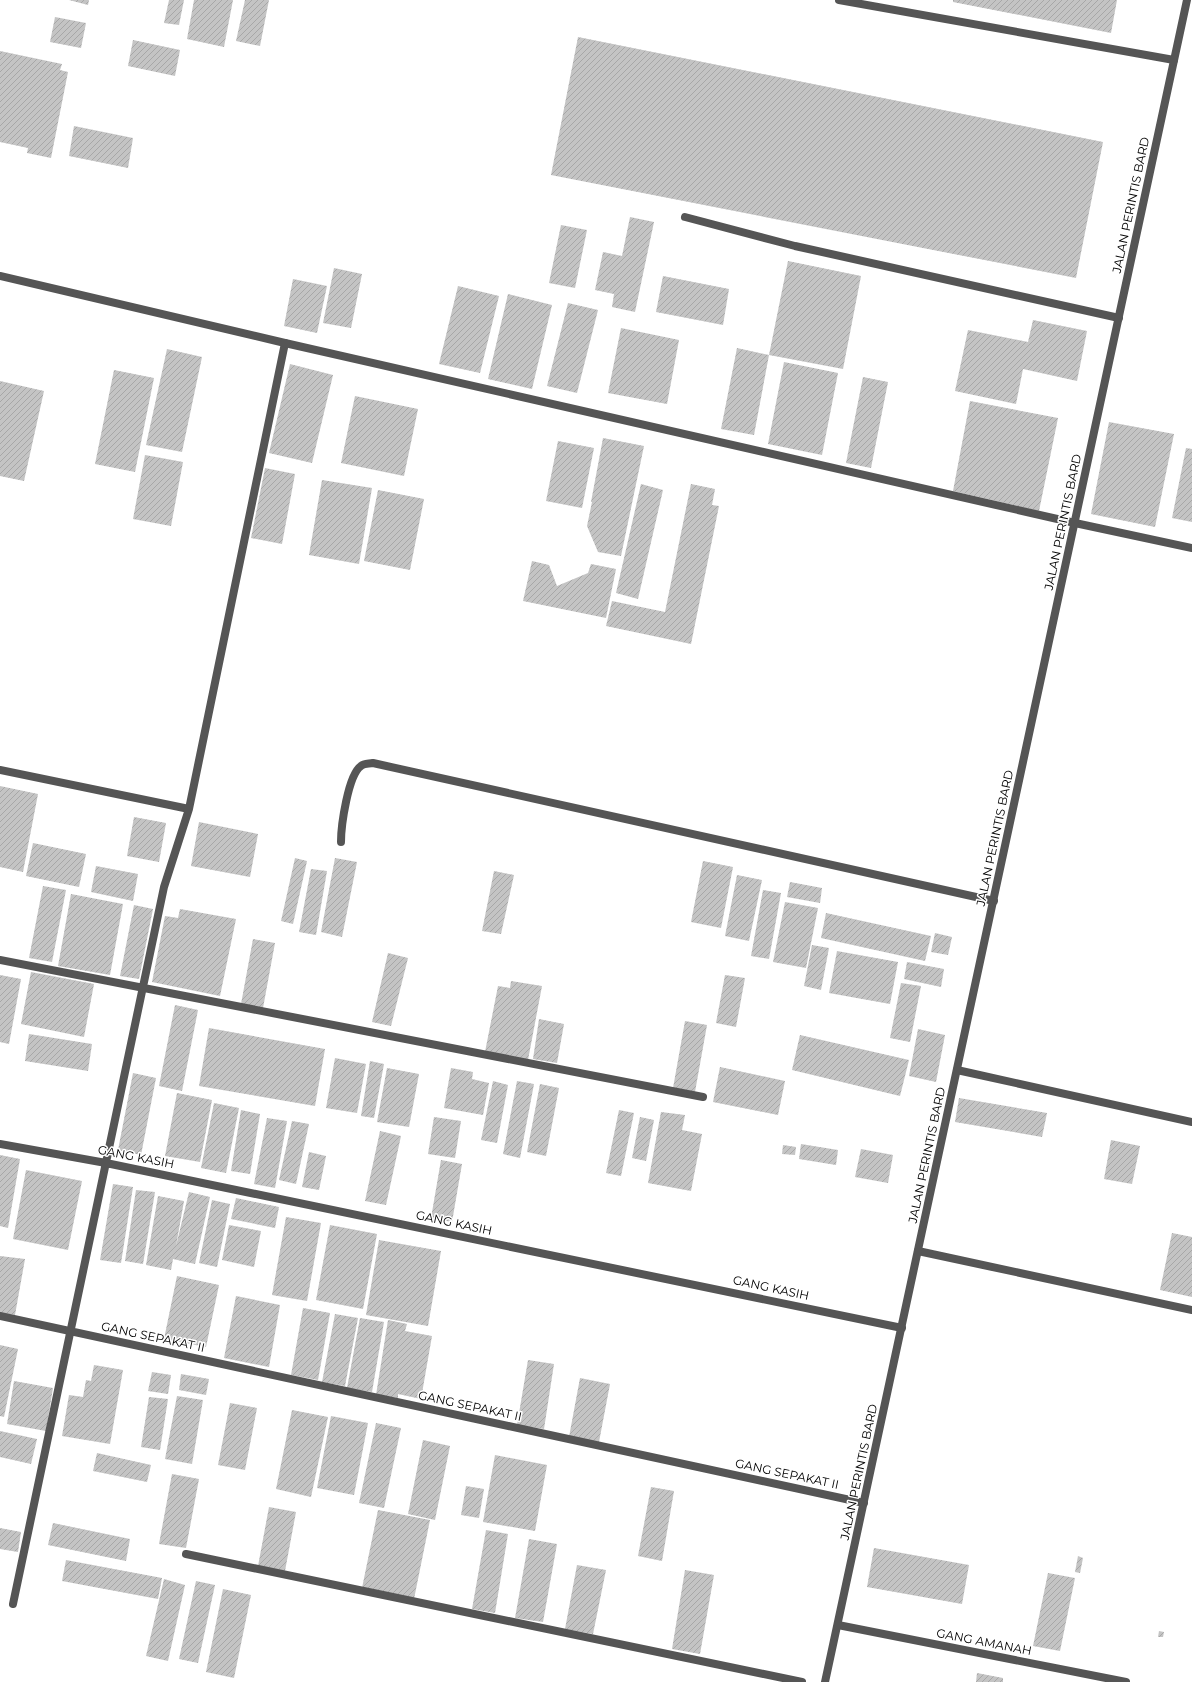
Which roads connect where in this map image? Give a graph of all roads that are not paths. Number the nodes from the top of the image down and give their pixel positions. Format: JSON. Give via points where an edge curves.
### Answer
{"nodes":[{"id":1,"x":839,"y":0,"type":"edge"},
{"id":2,"x":1187,"y":0,"type":"edge"},
{"id":3,"x":1174,"y":60,"type":"junction"},
{"id":4,"x":685,"y":217,"type":"dead end"},
{"id":5,"x":0,"y":276,"type":"edge"},
{"id":6,"x":1119,"y":318,"type":"junction"},
{"id":7,"x":285,"y":343,"type":"junction"},
{"id":8,"x":1075,"y":523,"type":"junction"},
{"id":9,"x":1192,"y":548,"type":"edge"},
{"id":10,"x":0,"y":770,"type":"edge"},
{"id":11,"x":188,"y":809,"type":"junction"},
{"id":12,"x":340,"y":842,"type":"dead end"},
{"id":13,"x":994,"y":901,"type":"junction"},
{"id":14,"x":0,"y":960,"type":"edge"},
{"id":15,"x":143,"y":989,"type":"junction"},
{"id":16,"x":957,"y":1070,"type":"junction"},
{"id":17,"x":703,"y":1097,"type":"dead end"},
{"id":18,"x":1192,"y":1122,"type":"edge"},
{"id":19,"x":0,"y":1144,"type":"edge"},
{"id":20,"x":106,"y":1163,"type":"junction"},
{"id":21,"x":918,"y":1251,"type":"junction"},
{"id":22,"x":1192,"y":1310,"type":"edge"},
{"id":23,"x":0,"y":1316,"type":"edge"},
{"id":24,"x":902,"y":1328,"type":"junction"},
{"id":25,"x":71,"y":1331,"type":"junction"},
{"id":26,"x":864,"y":1503,"type":"junction"},
{"id":27,"x":186,"y":1554,"type":"dead end"},
{"id":28,"x":13,"y":1604,"type":"dead end"},
{"id":29,"x":838,"y":1625,"type":"junction"},
{"id":30,"x":802,"y":1682,"type":"edge"},
{"id":31,"x":825,"y":1682,"type":"edge"},
{"id":32,"x":1126,"y":1682,"type":"edge"}],
"edges":[{"from":1,"to":3,"type":"street"},
{"from":2,"to":3,"type":"street","name":"JALAN PERINTIS BARD"},
{"from":3,"to":6,"type":"street","name":"JALAN PERINTIS BARD"},
{"from":4,"to":6,"type":"street","via":[[795,246]]},
{"from":5,"to":7,"type":"street"},
{"from":6,"to":8,"type":"street","name":"JALAN PERINTIS BARD"},
{"from":7,"to":8,"type":"street"},
{"from":7,"to":11,"type":"street"},
{"from":8,"to":9,"type":"street"},
{"from":8,"to":13,"type":"street","name":"JALAN PERINTIS BARD"},
{"from":10,"to":11,"type":"street"},
{"from":11,"to":15,"type":"street","via":[[164,887]]},
{"from":12,"to":13,"type":"street","via":[[342,821],[355,772],[362,764],[373,763]]},
{"from":13,"to":16,"type":"street","name":"JALAN PERINTIS BARD"},
{"from":14,"to":15,"type":"street"},
{"from":15,"to":17,"type":"street"},
{"from":15,"to":20,"type":"street"},
{"from":16,"to":18,"type":"street"},
{"from":16,"to":21,"type":"street","name":"JALAN PERINTIS BARD"},
{"from":19,"to":20,"type":"street","name":"GANG KASIH"},
{"from":20,"to":24,"type":"street","name":"GANG KASIH"},
{"from":20,"to":25,"type":"street"},
{"from":21,"to":22,"type":"street"},
{"from":21,"to":24,"type":"street","name":"JALAN PERINTIS BARD"},
{"from":23,"to":25,"type":"street","name":"GANG SEPAKAT II"},
{"from":24,"to":26,"type":"street","name":"JALAN PERINTIS BARD"},
{"from":25,"to":26,"type":"street","name":"GANG SEPAKAT II"},
{"from":25,"to":28,"type":"street"},
{"from":26,"to":29,"type":"street","name":"JALAN PERINTIS BARD"},
{"from":27,"to":30,"type":"street"},
{"from":29,"to":31,"type":"street","name":"JALAN PERINTIS BARD"},
{"from":29,"to":32,"type":"street","name":"GANG AMANAH"}]}
